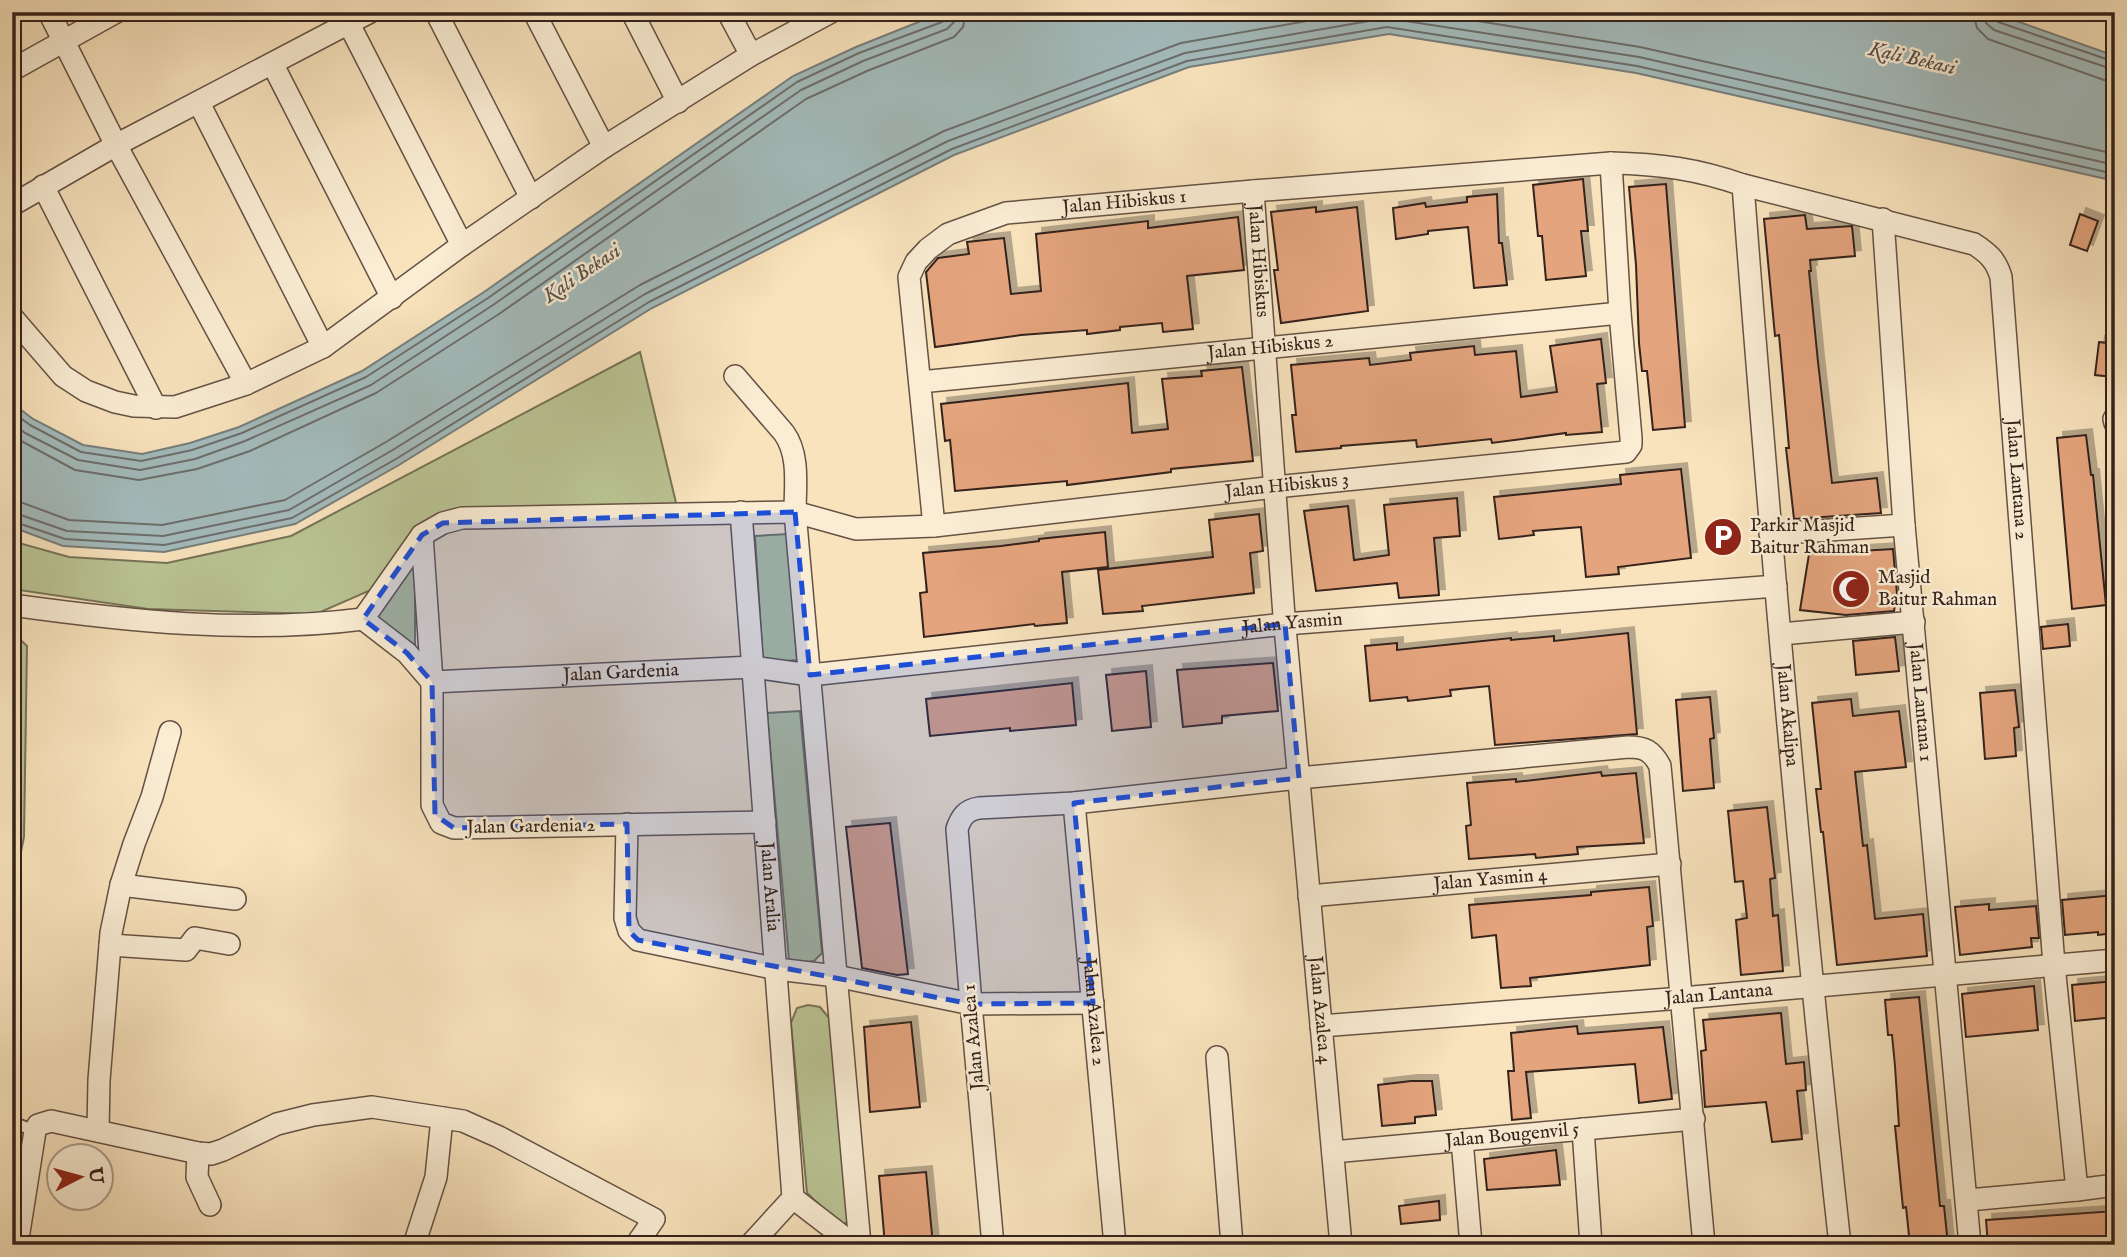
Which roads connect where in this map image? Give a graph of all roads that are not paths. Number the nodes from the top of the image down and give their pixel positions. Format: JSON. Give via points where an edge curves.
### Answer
{"nodes":[{"id":1,"x":49,"y":12,"type":"edge"},
{"id":2,"x":116,"y":12,"type":"edge"},
{"id":3,"x":370,"y":12,"type":"edge"},
{"id":4,"x":436,"y":12,"type":"edge"},
{"id":5,"x":534,"y":12,"type":"edge"},
{"id":6,"x":632,"y":12,"type":"edge"},
{"id":7,"x":728,"y":12,"type":"edge"},
{"id":8,"x":824,"y":14,"type":"edge"},
{"id":9,"x":349,"y":24,"type":"junction"},
{"id":10,"x":64,"y":40,"type":"junction"},
{"id":11,"x":751,"y":55,"type":"junction"},
{"id":12,"x":273,"y":65,"type":"junction"},
{"id":13,"x":12,"y":70,"type":"edge"},
{"id":14,"x":678,"y":102,"type":"junction"},
{"id":15,"x":199,"y":103,"type":"junction"},
{"id":16,"x":116,"y":145,"type":"junction"},
{"id":17,"x":604,"y":146,"type":"junction"},
{"id":18,"x":1611,"y":163,"type":"junction"},
{"id":19,"x":1743,"y":185,"type":"junction"},
{"id":20,"x":43,"y":186,"type":"junction"},
{"id":21,"x":1253,"y":191,"type":"junction"},
{"id":22,"x":531,"y":198,"type":"junction"},
{"id":23,"x":12,"y":205,"type":"edge"},
{"id":24,"x":1882,"y":219,"type":"junction"},
{"id":25,"x":462,"y":245,"type":"junction"},
{"id":26,"x":392,"y":298,"type":"junction"},
{"id":27,"x":1620,"y":313,"type":"junction"},
{"id":28,"x":12,"y":317,"type":"edge"},
{"id":29,"x":323,"y":347,"type":"junction"},
{"id":30,"x":1265,"y":349,"type":"junction"},
{"id":31,"x":734,"y":376,"type":"dead end"},
{"id":32,"x":920,"y":382,"type":"junction"},
{"id":33,"x":246,"y":384,"type":"junction"},
{"id":34,"x":156,"y":408,"type":"junction"},
{"id":35,"x":1275,"y":487,"type":"junction"},
{"id":36,"x":741,"y":512,"type":"junction"},
{"id":37,"x":795,"y":512,"type":"junction"},
{"id":38,"x":1904,"y":525,"type":"junction"},
{"id":39,"x":934,"y":526,"type":"junction"},
{"id":40,"x":1770,"y":534,"type":"junction"},
{"id":41,"x":422,"y":535,"type":"junction"},
{"id":42,"x":1776,"y":586,"type":"junction"},
{"id":43,"x":12,"y":605,"type":"edge"},
{"id":44,"x":363,"y":619,"type":"junction"},
{"id":45,"x":1914,"y":622,"type":"junction"},
{"id":46,"x":1285,"y":624,"type":"junction"},
{"id":47,"x":1781,"y":634,"type":"junction"},
{"id":48,"x":753,"y":667,"type":"junction"},
{"id":49,"x":810,"y":675,"type":"junction"},
{"id":50,"x":432,"y":682,"type":"junction"},
{"id":51,"x":170,"y":732,"type":"dead end"},
{"id":52,"x":1299,"y":778,"type":"junction"},
{"id":53,"x":1074,"y":803,"type":"junction"},
{"id":54,"x":765,"y":822,"type":"junction"},
{"id":55,"x":627,"y":824,"type":"junction"},
{"id":56,"x":1670,"y":864,"type":"junction"},
{"id":57,"x":121,"y":885,"type":"junction"},
{"id":58,"x":1310,"y":896,"type":"junction"},
{"id":59,"x":235,"y":899,"type":"dead end"},
{"id":60,"x":229,"y":944,"type":"dead end"},
{"id":61,"x":110,"y":945,"type":"junction"},
{"id":62,"x":2115,"y":960,"type":"edge"},
{"id":63,"x":2054,"y":965,"type":"junction"},
{"id":64,"x":777,"y":970,"type":"junction"},
{"id":65,"x":1945,"y":975,"type":"junction"},
{"id":66,"x":836,"y":976,"type":"junction"},
{"id":67,"x":1812,"y":987,"type":"junction"},
{"id":68,"x":1682,"y":998,"type":"junction"},
{"id":69,"x":1093,"y":1003,"type":"junction"},
{"id":70,"x":971,"y":1004,"type":"junction"},
{"id":71,"x":1321,"y":1026,"type":"junction"},
{"id":72,"x":1217,"y":1057,"type":"dead end"},
{"id":73,"x":442,"y":1118,"type":"junction"},
{"id":74,"x":1694,"y":1119,"type":"junction"},
{"id":75,"x":12,"y":1122,"type":"edge"},
{"id":76,"x":1583,"y":1129,"type":"junction"},
{"id":77,"x":35,"y":1131,"type":"junction"},
{"id":78,"x":98,"y":1131,"type":"junction"},
{"id":79,"x":1462,"y":1140,"type":"junction"},
{"id":80,"x":1333,"y":1152,"type":"junction"},
{"id":81,"x":198,"y":1153,"type":"junction"},
{"id":82,"x":2115,"y":1185,"type":"edge"},
{"id":83,"x":2077,"y":1190,"type":"junction"},
{"id":84,"x":793,"y":1198,"type":"junction"},
{"id":85,"x":1968,"y":1200,"type":"junction"},
{"id":86,"x":210,"y":1205,"type":"dead end"},
{"id":87,"x":17,"y":1245,"type":"edge"},
{"id":88,"x":414,"y":1245,"type":"edge"},
{"id":89,"x":636,"y":1245,"type":"edge"},
{"id":90,"x":750,"y":1245,"type":"edge"},
{"id":91,"x":853,"y":1245,"type":"edge"},
{"id":92,"x":860,"y":1245,"type":"edge"},
{"id":93,"x":993,"y":1245,"type":"edge"},
{"id":94,"x":1115,"y":1245,"type":"edge"},
{"id":95,"x":1232,"y":1245,"type":"edge"},
{"id":96,"x":1341,"y":1245,"type":"edge"},
{"id":97,"x":1471,"y":1245,"type":"edge"},
{"id":98,"x":1591,"y":1245,"type":"edge"},
{"id":99,"x":1704,"y":1245,"type":"edge"},
{"id":100,"x":1840,"y":1245,"type":"edge"},
{"id":101,"x":1970,"y":1245,"type":"edge"}],
"edges":[{"from":1,"to":10,"type":"street"},
{"from":2,"to":10,"type":"street"},
{"from":3,"to":9,"type":"street"},
{"from":4,"to":22,"type":"street"},
{"from":5,"to":17,"type":"street"},
{"from":6,"to":14,"type":"street"},
{"from":7,"to":11,"type":"street"},
{"from":8,"to":11,"type":"street"},
{"from":9,"to":12,"type":"street"},
{"from":9,"to":25,"type":"street"},
{"from":10,"to":13,"type":"street"},
{"from":10,"to":16,"type":"street"},
{"from":11,"to":14,"type":"street"},
{"from":12,"to":15,"type":"street"},
{"from":12,"to":26,"type":"street"},
{"from":14,"to":17,"type":"street"},
{"from":15,"to":16,"type":"street"},
{"from":15,"to":29,"type":"street"},
{"from":16,"to":20,"type":"street"},
{"from":16,"to":33,"type":"street"},
{"from":17,"to":22,"type":"street"},
{"from":18,"to":19,"type":"street","name":"Jalan Hibiskus 1","via":[[1680,167]]},
{"from":18,"to":21,"type":"street","name":"Jalan Hibiskus 1"},
{"from":18,"to":27,"type":"street"},
{"from":19,"to":24,"type":"street","name":"Jalan Lantana 2"},
{"from":19,"to":40,"type":"street","name":"Jalan Akalipa"},
{"from":20,"to":23,"type":"street"},
{"from":20,"to":34,"type":"street"},
{"from":21,"to":30,"type":"street","name":"Jalan Hibiskus"},
{"from":21,"to":32,"type":"street","name":"Jalan Hibiskus 1","via":[[1006,214],[948,234],[928,249],[909,276]]},
{"from":22,"to":25,"type":"street"},
{"from":24,"to":38,"type":"street","name":"Jalan Lantana 1"},
{"from":24,"to":63,"type":"street","name":"Jalan Lantana 2","via":[[1974,244],[1991,256],[2001,277]]},
{"from":25,"to":26,"type":"street"},
{"from":26,"to":29,"type":"street"},
{"from":27,"to":30,"type":"street","name":"Jalan Hibiskus 2"},
{"from":27,"to":35,"type":"street","name":"Jalan Hibiskus 3","via":[[1631,438],[1626,452]]},
{"from":28,"to":34,"type":"street","via":[[63,376],[86,391],[124,404]]},
{"from":29,"to":33,"type":"street"},
{"from":30,"to":32,"type":"street","name":"Jalan Hibiskus 2"},
{"from":30,"to":35,"type":"street","name":"Jalan Hibiskus"},
{"from":31,"to":37,"type":"street","via":[[791,443]]},
{"from":32,"to":39,"type":"street","name":"Jalan Hibiskus 1"},
{"from":33,"to":34,"type":"street","via":[[197,402]]},
{"from":35,"to":39,"type":"street","name":"Jalan Hibiskus 3"},
{"from":35,"to":46,"type":"street","name":"Jalan Hibiskus"},
{"from":36,"to":37,"type":"street","name":"Jalan Hibiskus 3"},
{"from":36,"to":41,"type":"street","name":"Jalan Hibiskus 3","via":[[462,518]]},
{"from":36,"to":48,"type":"street","name":"Jalan Aralia"},
{"from":37,"to":39,"type":"street","name":"Jalan Hibiskus 3","via":[[856,529]]},
{"from":37,"to":49,"type":"street"},
{"from":38,"to":40,"type":"street"},
{"from":38,"to":45,"type":"street","name":"Jalan Lantana 1"},
{"from":40,"to":42,"type":"street","name":"Jalan Akalipa"},
{"from":41,"to":44,"type":"street"},
{"from":41,"to":50,"type":"street"},
{"from":42,"to":46,"type":"street","name":"Jalan Yasmin"},
{"from":42,"to":47,"type":"street","name":"Jalan Akalipa"},
{"from":43,"to":44,"type":"street","via":[[159,622],[326,624]]},
{"from":44,"to":50,"type":"street","via":[[407,653]]},
{"from":45,"to":47,"type":"street"},
{"from":45,"to":65,"type":"street","name":"Jalan Lantana 1"},
{"from":46,"to":49,"type":"street","name":"Jalan Yasmin"},
{"from":46,"to":52,"type":"street","name":"Jalan Hibiskus"},
{"from":47,"to":67,"type":"street","name":"Jalan Akalipa"},
{"from":48,"to":49,"type":"street","name":"Jalan Gardenia"},
{"from":48,"to":50,"type":"street","name":"Jalan Gardenia"},
{"from":48,"to":54,"type":"street","name":"Jalan Aralia"},
{"from":49,"to":66,"type":"street"},
{"from":50,"to":55,"type":"street","name":"Jalan Gardenia 2","via":[[432,804],[441,823],[454,828]]},
{"from":51,"to":57,"type":"street"},
{"from":52,"to":53,"type":"street"},
{"from":52,"to":56,"type":"street","via":[[1646,749],[1660,766]]},
{"from":52,"to":58,"type":"street","name":"Jalan Azalea 4"},
{"from":53,"to":69,"type":"street","name":"Jalan Azalea 2"},
{"from":53,"to":70,"type":"street","name":"Jalan Azalea 1","via":[[972,809],[960,820],[957,829]]},
{"from":54,"to":55,"type":"street","name":"Jalan Gardenia 2"},
{"from":54,"to":64,"type":"street","name":"Jalan Aralia"},
{"from":55,"to":64,"type":"street","via":[[625,918],[638,940]]},
{"from":56,"to":58,"type":"street","name":"Jalan Yasmin 4"},
{"from":56,"to":68,"type":"street"},
{"from":57,"to":59,"type":"street"},
{"from":57,"to":61,"type":"street"},
{"from":58,"to":71,"type":"street","name":"Jalan Azalea 4"},
{"from":60,"to":61,"type":"street","via":[[195,938],[186,950]]},
{"from":61,"to":78,"type":"street"},
{"from":62,"to":63,"type":"street","name":"Jalan Lantana"},
{"from":63,"to":65,"type":"street","name":"Jalan Lantana"},
{"from":63,"to":83,"type":"street","name":"Jalan Lantana 2"},
{"from":64,"to":66,"type":"street"},
{"from":64,"to":84,"type":"street","name":"Jalan Aralia"},
{"from":65,"to":67,"type":"street","name":"Jalan Lantana"},
{"from":65,"to":85,"type":"street","name":"Jalan Lantana 1"},
{"from":66,"to":70,"type":"street"},
{"from":66,"to":92,"type":"street"},
{"from":67,"to":68,"type":"street","name":"Jalan Lantana"},
{"from":67,"to":100,"type":"street","name":"Jalan Akalipa"},
{"from":68,"to":71,"type":"street","name":"Jalan Lantana"},
{"from":68,"to":74,"type":"street"},
{"from":69,"to":70,"type":"street"},
{"from":69,"to":94,"type":"street","name":"Jalan Azalea 2"},
{"from":70,"to":93,"type":"street","name":"Jalan Azalea 1"},
{"from":71,"to":80,"type":"street","name":"Jalan Azalea 4"},
{"from":72,"to":95,"type":"street"},
{"from":73,"to":81,"type":"street","via":[[372,1107],[337,1112],[277,1124],[223,1150]]},
{"from":73,"to":88,"type":"street","via":[[436,1177]]},
{"from":73,"to":89,"type":"street","via":[[463,1121],[499,1137],[654,1219]]},
{"from":74,"to":76,"type":"street","name":"Jalan Bougenvil 5"},
{"from":74,"to":99,"type":"street"},
{"from":75,"to":77,"type":"lane"},
{"from":76,"to":79,"type":"street","name":"Jalan Bougenvil 5"},
{"from":76,"to":98,"type":"street"},
{"from":77,"to":78,"type":"street","via":[[51,1121]]},
{"from":77,"to":87,"type":"street"},
{"from":78,"to":81,"type":"street"},
{"from":79,"to":80,"type":"street","name":"Jalan Bougenvil 5"},
{"from":79,"to":97,"type":"street"},
{"from":80,"to":96,"type":"street","name":"Jalan Azalea 4"},
{"from":81,"to":86,"type":"street","via":[[197,1177]]},
{"from":82,"to":83,"type":"street"},
{"from":83,"to":85,"type":"street"},
{"from":84,"to":90,"type":"street"},
{"from":84,"to":91,"type":"street"},
{"from":85,"to":101,"type":"street","name":"Jalan Lantana 1"}]}
